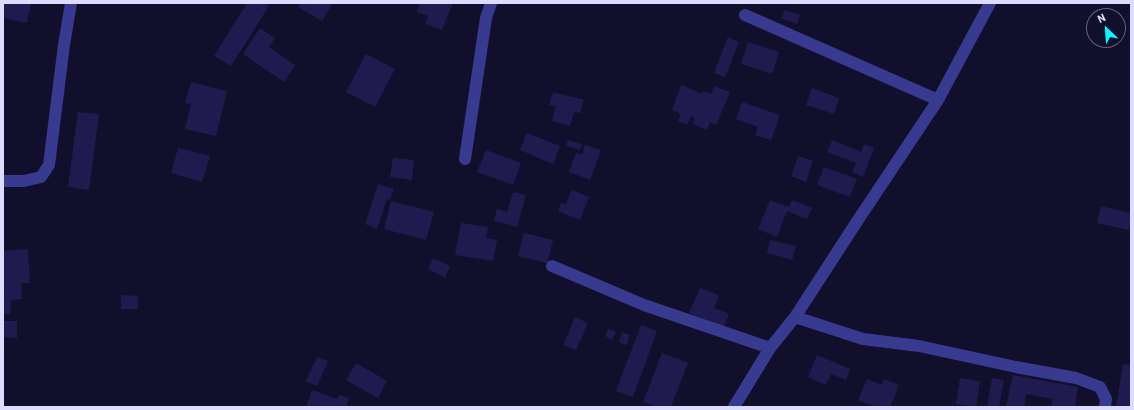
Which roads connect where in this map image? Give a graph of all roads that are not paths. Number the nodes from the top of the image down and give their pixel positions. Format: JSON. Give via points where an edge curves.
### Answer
{"nodes":[{"id":1,"x":71,"y":3,"type":"edge"},
{"id":2,"x":491,"y":3,"type":"edge"},
{"id":3,"x":990,"y":3,"type":"edge"},
{"id":4,"x":745,"y":15,"type":"dead end"},
{"id":5,"x":938,"y":100,"type":"junction"},
{"id":6,"x":465,"y":160,"type":"dead end"},
{"id":7,"x":3,"y":180,"type":"edge"},
{"id":8,"x":552,"y":266,"type":"dead end"},
{"id":9,"x":795,"y":317,"type":"junction"},
{"id":10,"x":770,"y":348,"type":"junction"},
{"id":11,"x":734,"y":407,"type":"edge"},
{"id":12,"x":1105,"y":407,"type":"edge"}],
"edges":[{"from":1,"to":7,"type":"street","via":[[49,165],[41,178],[24,182]]},
{"from":2,"to":6,"type":"street","via":[[486,18]]},
{"from":3,"to":5,"type":"street"},
{"from":4,"to":5,"type":"street"},
{"from":5,"to":9,"type":"street"},
{"from":8,"to":10,"type":"street","via":[[644,304]]},
{"from":9,"to":10,"type":"street"},
{"from":9,"to":12,"type":"street","via":[[863,339],[919,346],[1076,378],[1100,387],[1106,399]]},
{"from":10,"to":11,"type":"street"}]}
